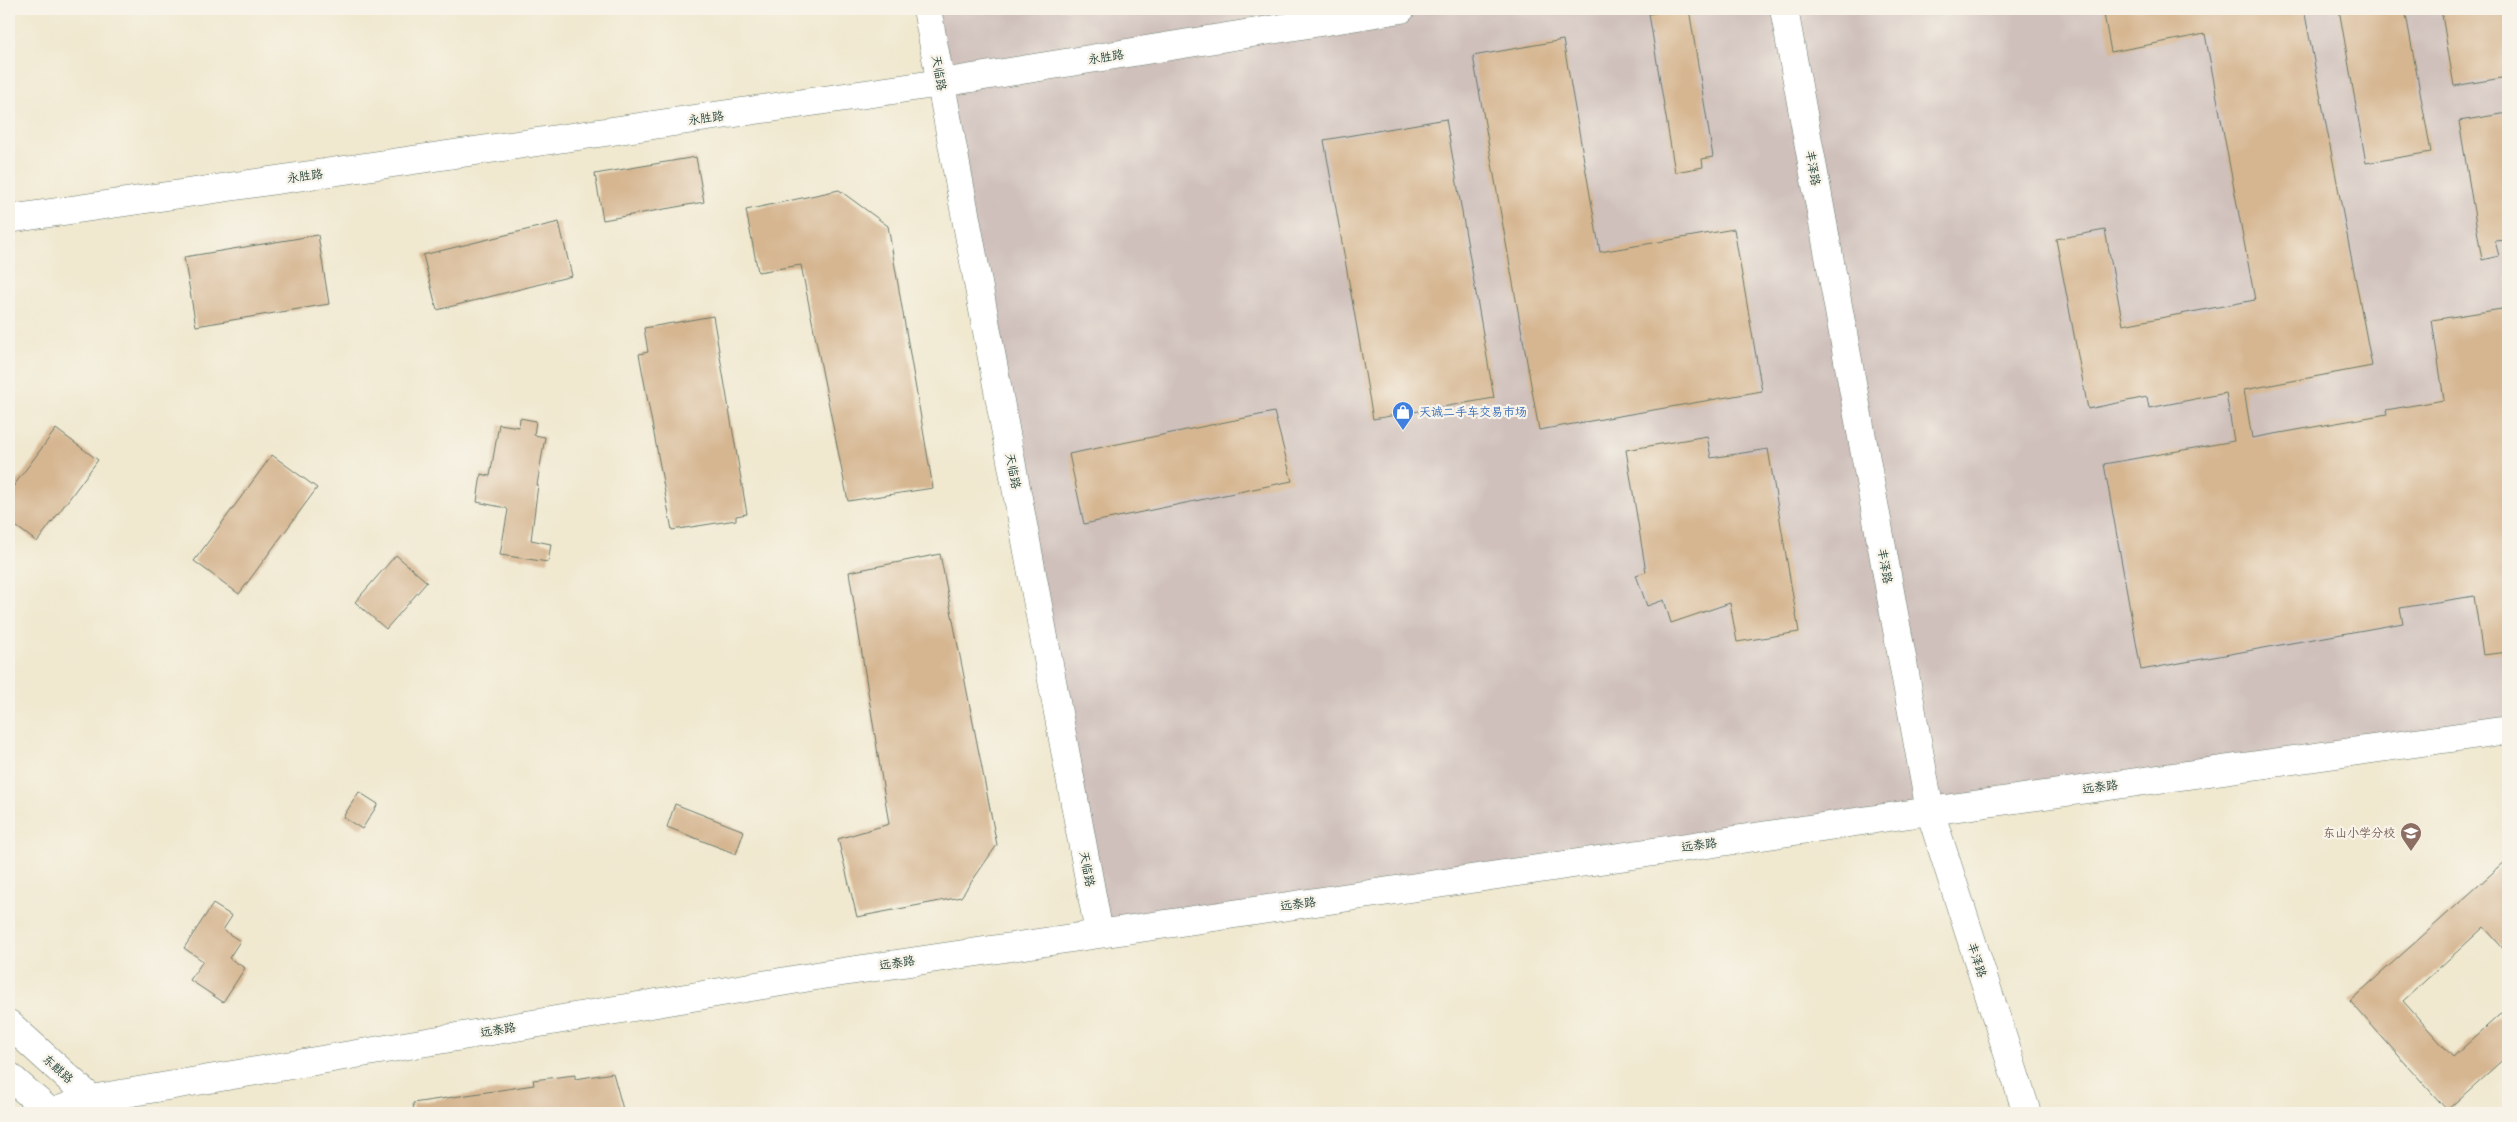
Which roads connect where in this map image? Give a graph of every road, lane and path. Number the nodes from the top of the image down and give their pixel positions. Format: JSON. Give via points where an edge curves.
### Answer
{"nodes":[{"id":1,"x":927,"y":9,"type":"edge"},
{"id":2,"x":1401,"y":9,"type":"edge"},
{"id":3,"x":1784,"y":9,"type":"edge"},
{"id":4,"x":941,"y":83,"type":"junction"},
{"id":5,"x":9,"y":219,"type":"edge"},
{"id":6,"x":2508,"y":730,"type":"edge"},
{"id":7,"x":1930,"y":811,"type":"junction"},
{"id":8,"x":1099,"y":933,"type":"junction"},
{"id":9,"x":9,"y":1024,"type":"edge"},
{"id":10,"x":9,"y":1076,"type":"edge"},
{"id":11,"x":99,"y":1106,"type":"edge"},
{"id":12,"x":51,"y":1113,"type":"edge"},
{"id":13,"x":2027,"y":1113,"type":"edge"}],
"edges":[{"from":1,"to":4,"type":"street","name":"天临路"},
{"from":2,"to":4,"type":"street","name":"永胜路"},
{"from":3,"to":7,"type":"street","name":"丰泽路"},
{"from":4,"to":5,"type":"street","name":"永胜路"},
{"from":4,"to":8,"type":"street","name":"天临路"},
{"from":6,"to":7,"type":"street","name":"远泰路"},
{"from":7,"to":8,"type":"street","name":"远泰路"},
{"from":7,"to":13,"type":"street","name":"丰泽路"},
{"from":8,"to":11,"type":"street","name":"远泰路","via":[[822,975]]},
{"from":9,"to":11,"type":"street","name":"东麒路"},
{"from":10,"to":12,"type":"street"},
{"from":11,"to":12,"type":"street","name":"远泰路"}]}
